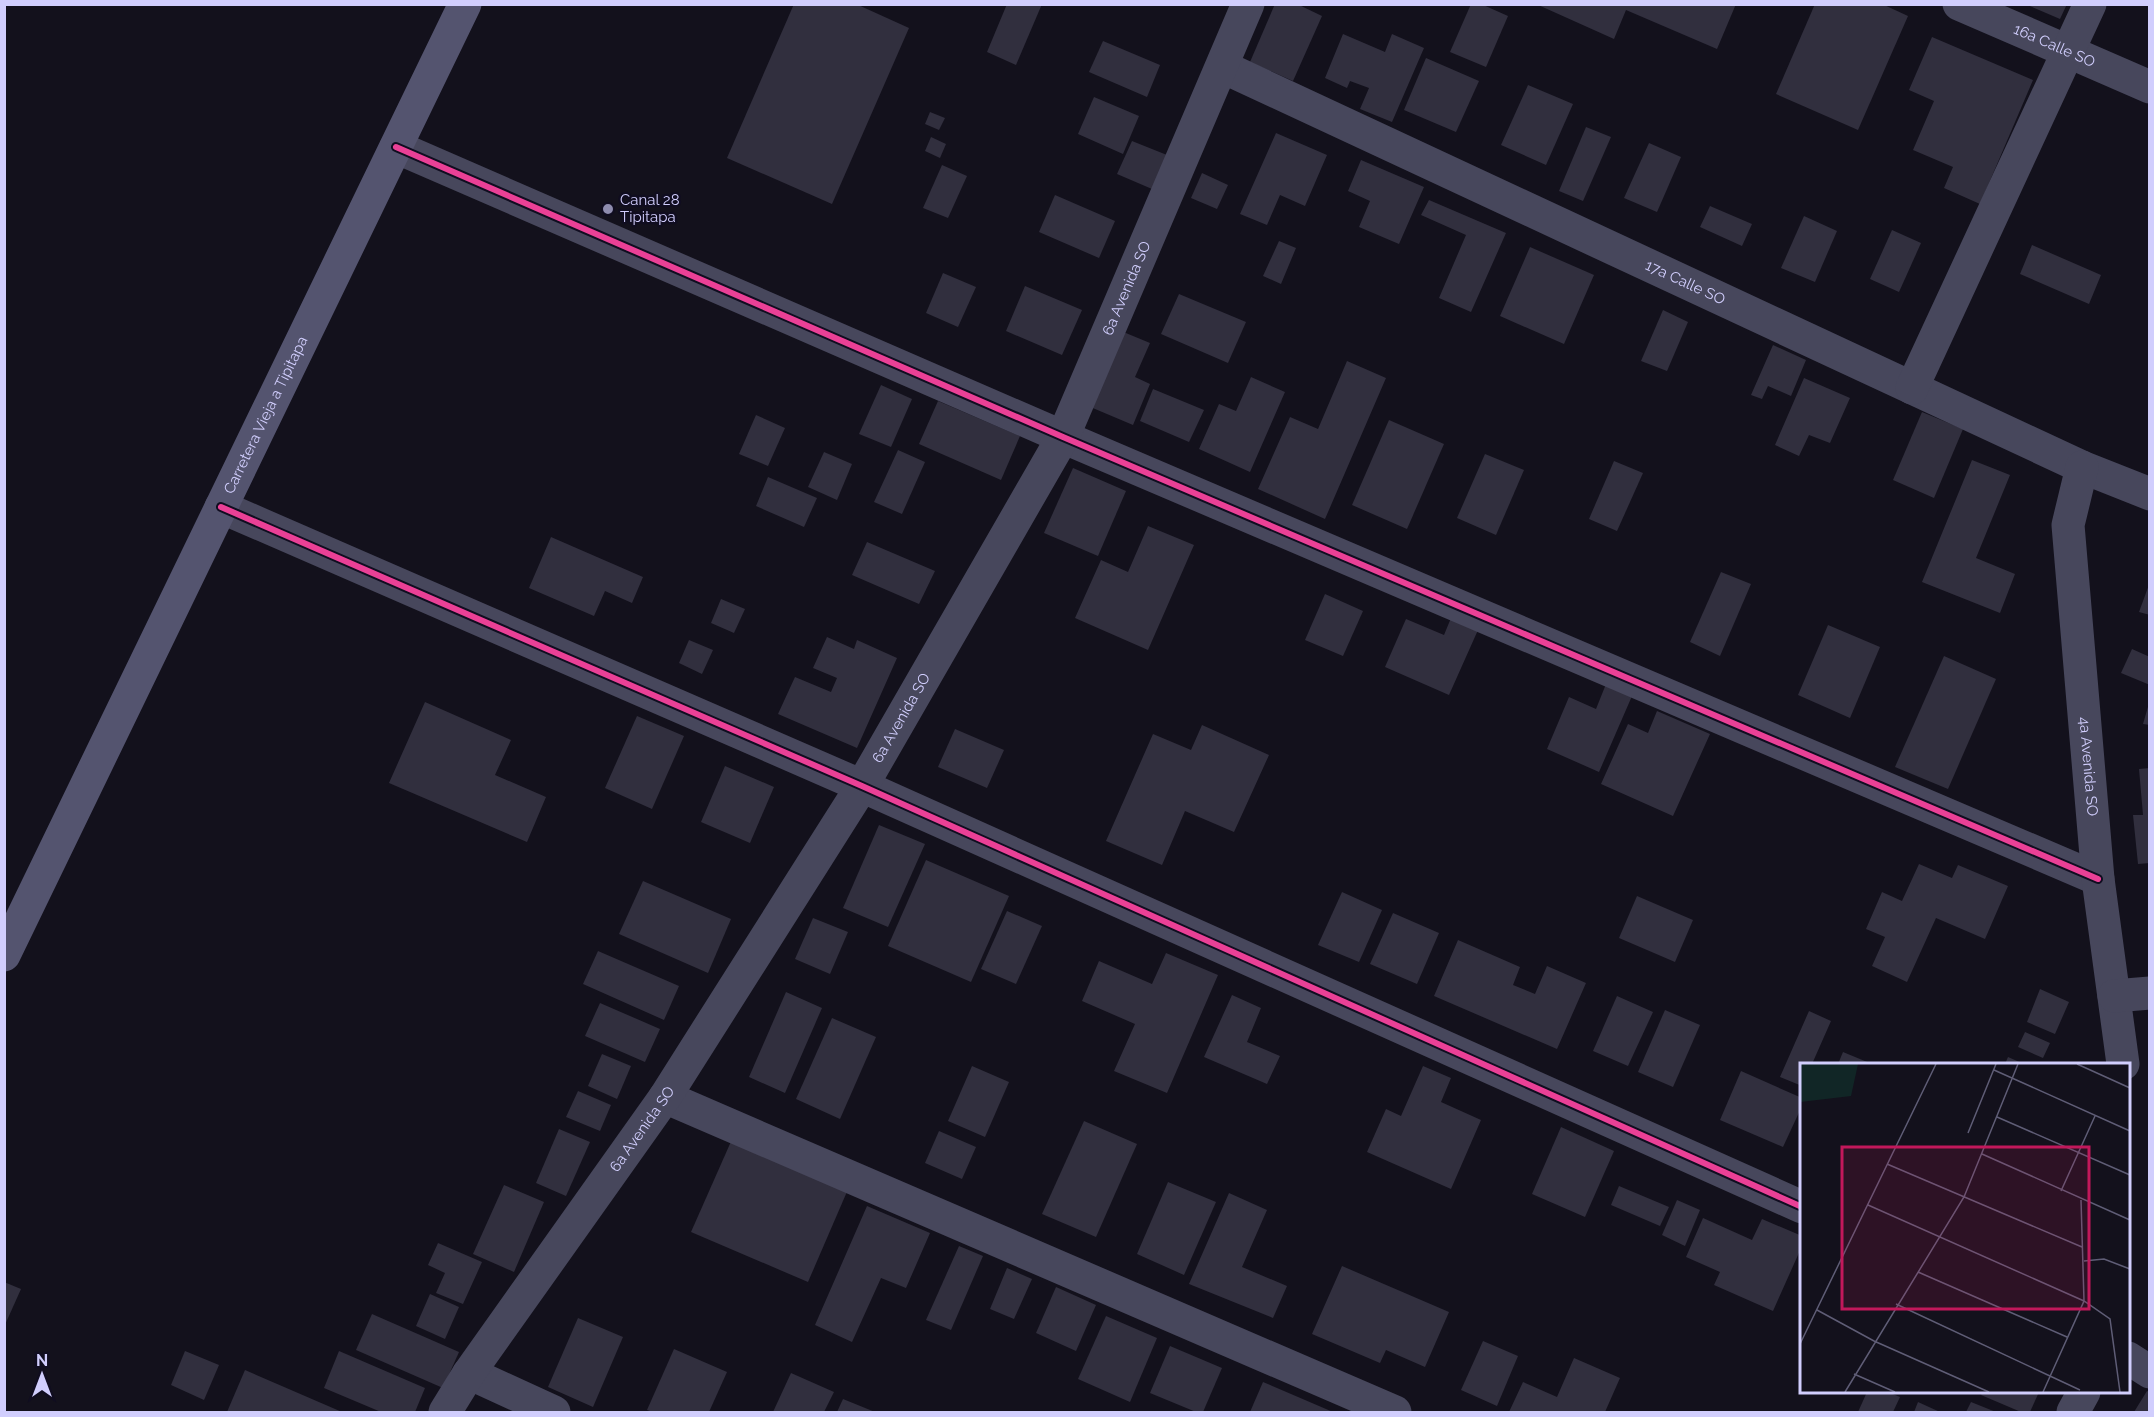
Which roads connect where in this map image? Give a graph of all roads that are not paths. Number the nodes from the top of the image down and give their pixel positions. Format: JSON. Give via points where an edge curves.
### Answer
{"nodes":[{"id":1,"x":465,"y":4,"type":"edge"},
{"id":2,"x":1248,"y":4,"type":"edge"},
{"id":3,"x":1959,"y":4,"type":"edge"},
{"id":4,"x":2090,"y":4,"type":"edge"},
{"id":5,"x":2070,"y":53,"type":"junction"},
{"id":6,"x":1223,"y":67,"type":"junction"},
{"id":7,"x":2150,"y":87,"type":"edge"},
{"id":8,"x":396,"y":147,"type":"junction"},
{"id":9,"x":1912,"y":388,"type":"junction"},
{"id":10,"x":1062,"y":437,"type":"junction"},
{"id":11,"x":2082,"y":467,"type":"junction"},
{"id":12,"x":2150,"y":494,"type":"edge"},
{"id":13,"x":221,"y":507,"type":"junction"},
{"id":14,"x":862,"y":786,"type":"junction"},
{"id":15,"x":2098,"y":879,"type":"junction"},
{"id":16,"x":4,"y":955,"type":"edge"},
{"id":17,"x":2150,"y":993,"type":"edge"},
{"id":18,"x":2114,"y":996,"type":"junction"},
{"id":19,"x":2123,"y":1063,"type":"edge"},
{"id":20,"x":665,"y":1097,"type":"junction"},
{"id":21,"x":1800,"y":1206,"type":"edge"},
{"id":22,"x":2130,"y":1359,"type":"edge"},
{"id":23,"x":2150,"y":1372,"type":"edge"},
{"id":24,"x":468,"y":1373,"type":"junction"},
{"id":25,"x":2083,"y":1393,"type":"edge"},
{"id":26,"x":445,"y":1413,"type":"edge"},
{"id":27,"x":554,"y":1413,"type":"edge"},
{"id":28,"x":1395,"y":1413,"type":"edge"},
{"id":29,"x":2073,"y":1413,"type":"edge"}],
"edges":[{"from":1,"to":8,"type":"main road","name":"Carretera Vieja a Tipitapa"},
{"from":2,"to":6,"type":"street","name":"6a Avenida SO"},
{"from":3,"to":5,"type":"street","name":"16a Calle SO"},
{"from":4,"to":5,"type":"street"},
{"from":5,"to":7,"type":"street","name":"16a Calle SO"},
{"from":5,"to":9,"type":"street"},
{"from":6,"to":9,"type":"street","name":"17a Calle SO"},
{"from":6,"to":10,"type":"street","name":"6a Avenida SO"},
{"from":8,"to":10,"type":"street"},
{"from":8,"to":13,"type":"main road","name":"Carretera Vieja a Tipitapa"},
{"from":9,"to":11,"type":"street","name":"17a Calle SO"},
{"from":10,"to":14,"type":"street","name":"6a Avenida SO"},
{"from":10,"to":15,"type":"street"},
{"from":11,"to":12,"type":"street","name":"17a Calle SO"},
{"from":11,"to":15,"type":"street","name":"4a Avenida SO","via":[[2068,525]]},
{"from":13,"to":14,"type":"street"},
{"from":13,"to":16,"type":"main road","name":"Carretera Vieja a Tipitapa"},
{"from":14,"to":20,"type":"street","name":"6a Avenida SO"},
{"from":14,"to":21,"type":"street"},
{"from":15,"to":18,"type":"street","name":"4a Avenida SO"},
{"from":17,"to":18,"type":"street"},
{"from":18,"to":19,"type":"street","name":"4a Avenida SO"},
{"from":20,"to":24,"type":"street","name":"6a Avenida SO"},
{"from":20,"to":28,"type":"street"},
{"from":22,"to":23,"type":"street"},
{"from":24,"to":26,"type":"street","name":"6a Avenida SO"},
{"from":24,"to":27,"type":"street"},
{"from":25,"to":29,"type":"street"}]}
